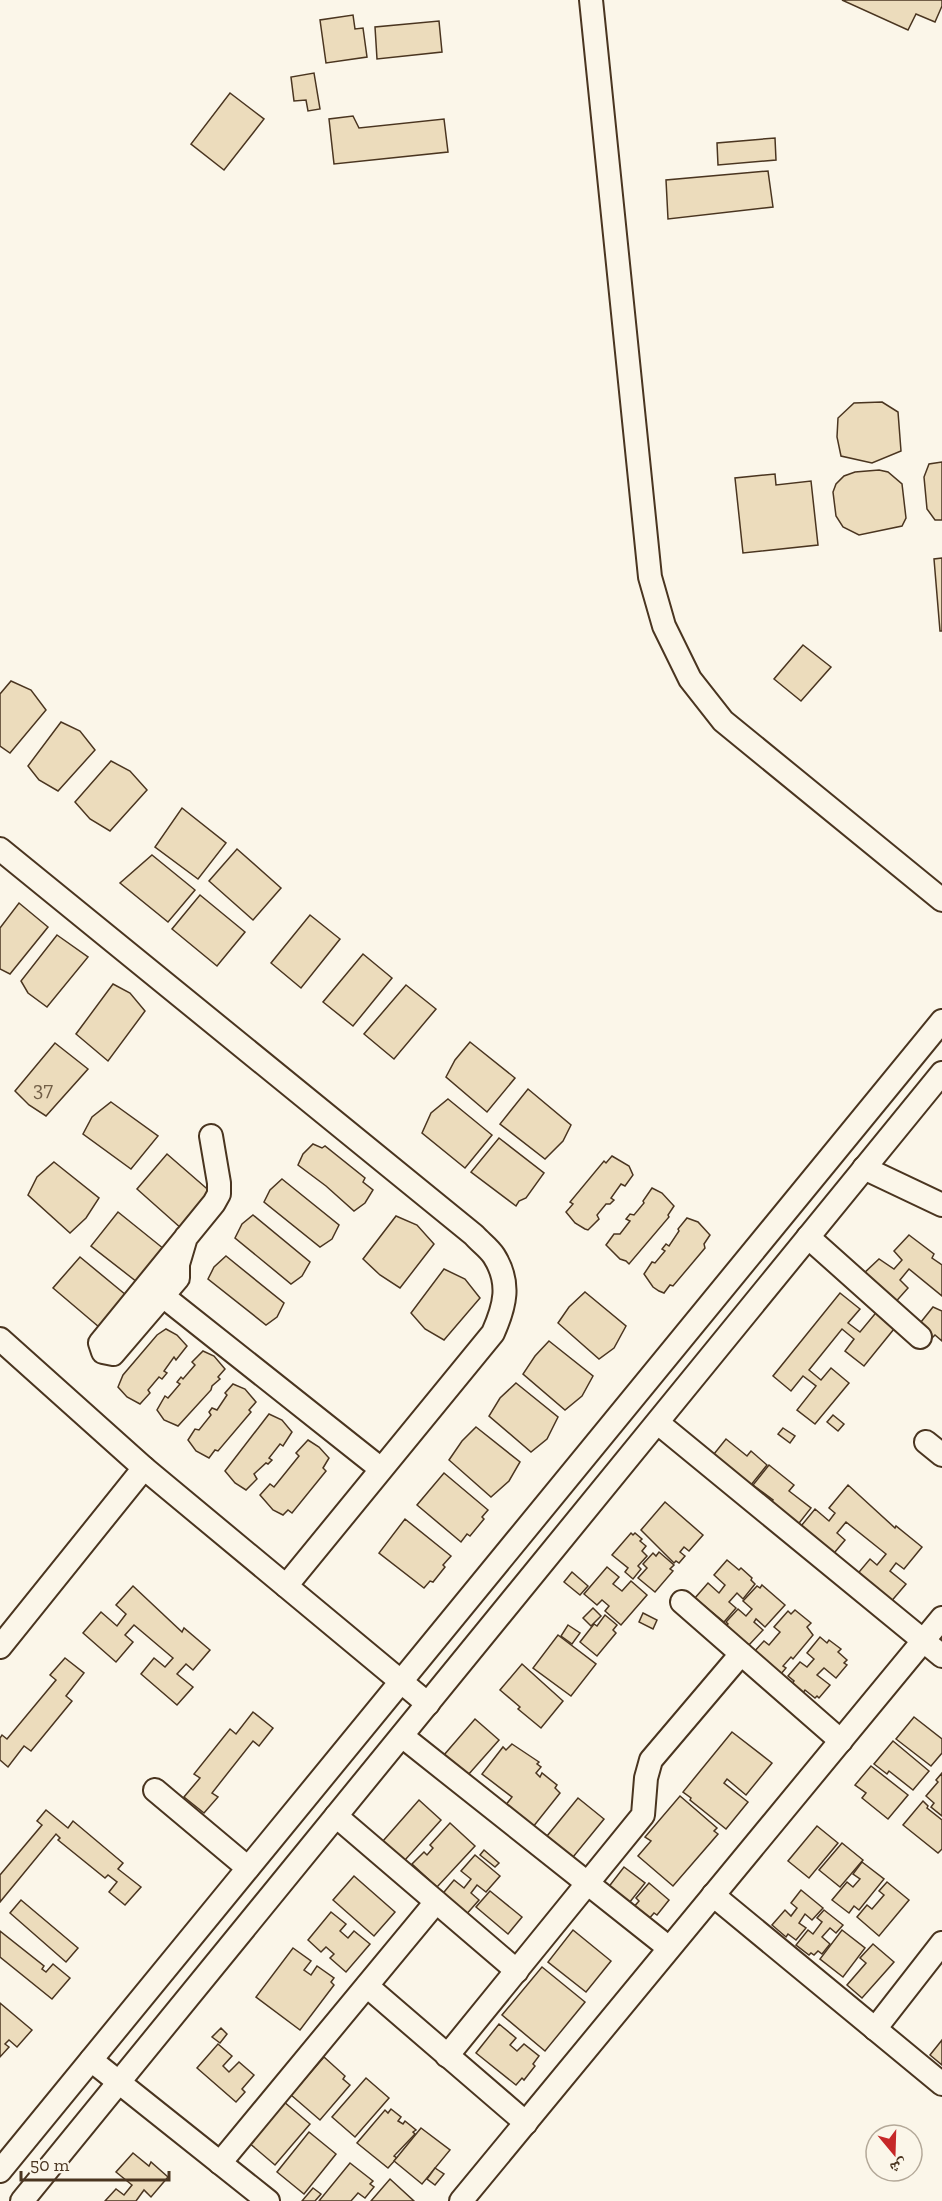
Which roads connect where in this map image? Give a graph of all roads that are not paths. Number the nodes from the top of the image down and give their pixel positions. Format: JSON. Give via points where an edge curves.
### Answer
{"nodes":[{"id":1,"x":591,"y":0,"type":"edge"},
{"id":2,"x":0,"y":849,"type":"edge"},
{"id":3,"x":942,"y":900,"type":"edge"},
{"id":4,"x":942,"y":1022,"type":"edge"},
{"id":5,"x":942,"y":1073,"type":"edge"},
{"id":6,"x":211,"y":1136,"type":"dead end"},
{"id":7,"x":864,"y":1168,"type":"junction"},
{"id":8,"x":942,"y":1205,"type":"edge"},
{"id":9,"x":808,"y":1237,"type":"junction"},
{"id":10,"x":920,"y":1337,"type":"dead end"},
{"id":11,"x":0,"y":1339,"type":"edge"},
{"id":12,"x":657,"y":1423,"type":"junction"},
{"id":13,"x":144,"y":1468,"type":"junction"},
{"id":14,"x":381,"y":1469,"type":"junction"},
{"id":15,"x":286,"y":1586,"type":"junction"},
{"id":16,"x":682,"y":1602,"type":"dead end"},
{"id":17,"x":942,"y":1618,"type":"edge"},
{"id":18,"x":923,"y":1640,"type":"junction"},
{"id":19,"x":0,"y":1647,"type":"edge"},
{"id":20,"x":741,"y":1653,"type":"junction"},
{"id":21,"x":942,"y":1656,"type":"edge"},
{"id":22,"x":401,"y":1681,"type":"junction"},
{"id":23,"x":428,"y":1704,"type":"junction"},
{"id":24,"x":402,"y":1736,"type":"junction"},
{"id":25,"x":841,"y":1741,"type":"junction"},
{"id":26,"x":155,"y":1790,"type":"dead end"},
{"id":27,"x":336,"y":1816,"type":"junction"},
{"id":28,"x":248,"y":1868,"type":"junction"},
{"id":29,"x":588,"y":1884,"type":"junction"},
{"id":30,"x":713,"y":1895,"type":"junction"},
{"id":31,"x":436,"y":1902,"type":"junction"},
{"id":32,"x":942,"y":1943,"type":"edge"},
{"id":33,"x":669,"y":1948,"type":"junction"},
{"id":34,"x":517,"y":1971,"type":"junction"},
{"id":35,"x":367,"y":1986,"type":"junction"},
{"id":36,"x":875,"y":2029,"type":"junction"},
{"id":37,"x":447,"y":2056,"type":"junction"},
{"id":38,"x":91,"y":2060,"type":"junction"},
{"id":39,"x":119,"y":2082,"type":"junction"},
{"id":40,"x":942,"y":2084,"type":"edge"},
{"id":41,"x":526,"y":2123,"type":"junction"},
{"id":42,"x":220,"y":2163,"type":"junction"},
{"id":43,"x":0,"y":2171,"type":"edge"},
{"id":44,"x":266,"y":2200,"type":"edge"},
{"id":45,"x":22,"y":2201,"type":"edge"},
{"id":46,"x":461,"y":2201,"type":"edge"}],
"edges":[{"from":1,"to":3,"type":"street","via":[[650,578],[664,626],[690,679],[723,721]]},
{"from":2,"to":14,"type":"street","via":[[494,1255],[504,1280],[504,1308],[493,1333]]},
{"from":4,"to":22,"type":"street"},
{"from":5,"to":7,"type":"street"},
{"from":6,"to":14,"type":"street","via":[[219,1194],[186,1237],[150,1302]]},
{"from":7,"to":8,"type":"street"},
{"from":7,"to":9,"type":"street"},
{"from":9,"to":10,"type":"street"},
{"from":9,"to":12,"type":"street"},
{"from":11,"to":13,"type":"street"},
{"from":12,"to":18,"type":"street"},
{"from":12,"to":23,"type":"street"},
{"from":13,"to":15,"type":"street"},
{"from":13,"to":19,"type":"street"},
{"from":14,"to":15,"type":"street"},
{"from":15,"to":22,"type":"street"},
{"from":16,"to":20,"type":"street"},
{"from":17,"to":18,"type":"street"},
{"from":18,"to":21,"type":"street"},
{"from":18,"to":25,"type":"street"},
{"from":20,"to":25,"type":"street"},
{"from":20,"to":29,"type":"street","via":[[651,1760],[643,1815]]},
{"from":22,"to":23,"type":"street"},
{"from":22,"to":28,"type":"street"},
{"from":23,"to":24,"type":"street"},
{"from":24,"to":27,"type":"street"},
{"from":24,"to":29,"type":"street"},
{"from":25,"to":30,"type":"street"},
{"from":26,"to":28,"type":"street"},
{"from":27,"to":31,"type":"street"},
{"from":27,"to":39,"type":"street"},
{"from":28,"to":38,"type":"street"},
{"from":29,"to":33,"type":"street"},
{"from":29,"to":34,"type":"street"},
{"from":30,"to":33,"type":"street"},
{"from":30,"to":36,"type":"street"},
{"from":31,"to":34,"type":"street"},
{"from":31,"to":35,"type":"street"},
{"from":32,"to":36,"type":"street"},
{"from":33,"to":41,"type":"street"},
{"from":34,"to":37,"type":"street"},
{"from":35,"to":37,"type":"street"},
{"from":35,"to":42,"type":"street"},
{"from":36,"to":40,"type":"street"},
{"from":37,"to":41,"type":"street"},
{"from":38,"to":39,"type":"street"},
{"from":38,"to":43,"type":"street"},
{"from":39,"to":42,"type":"street"},
{"from":39,"to":45,"type":"street"},
{"from":41,"to":46,"type":"street"},
{"from":42,"to":44,"type":"street"}]}
